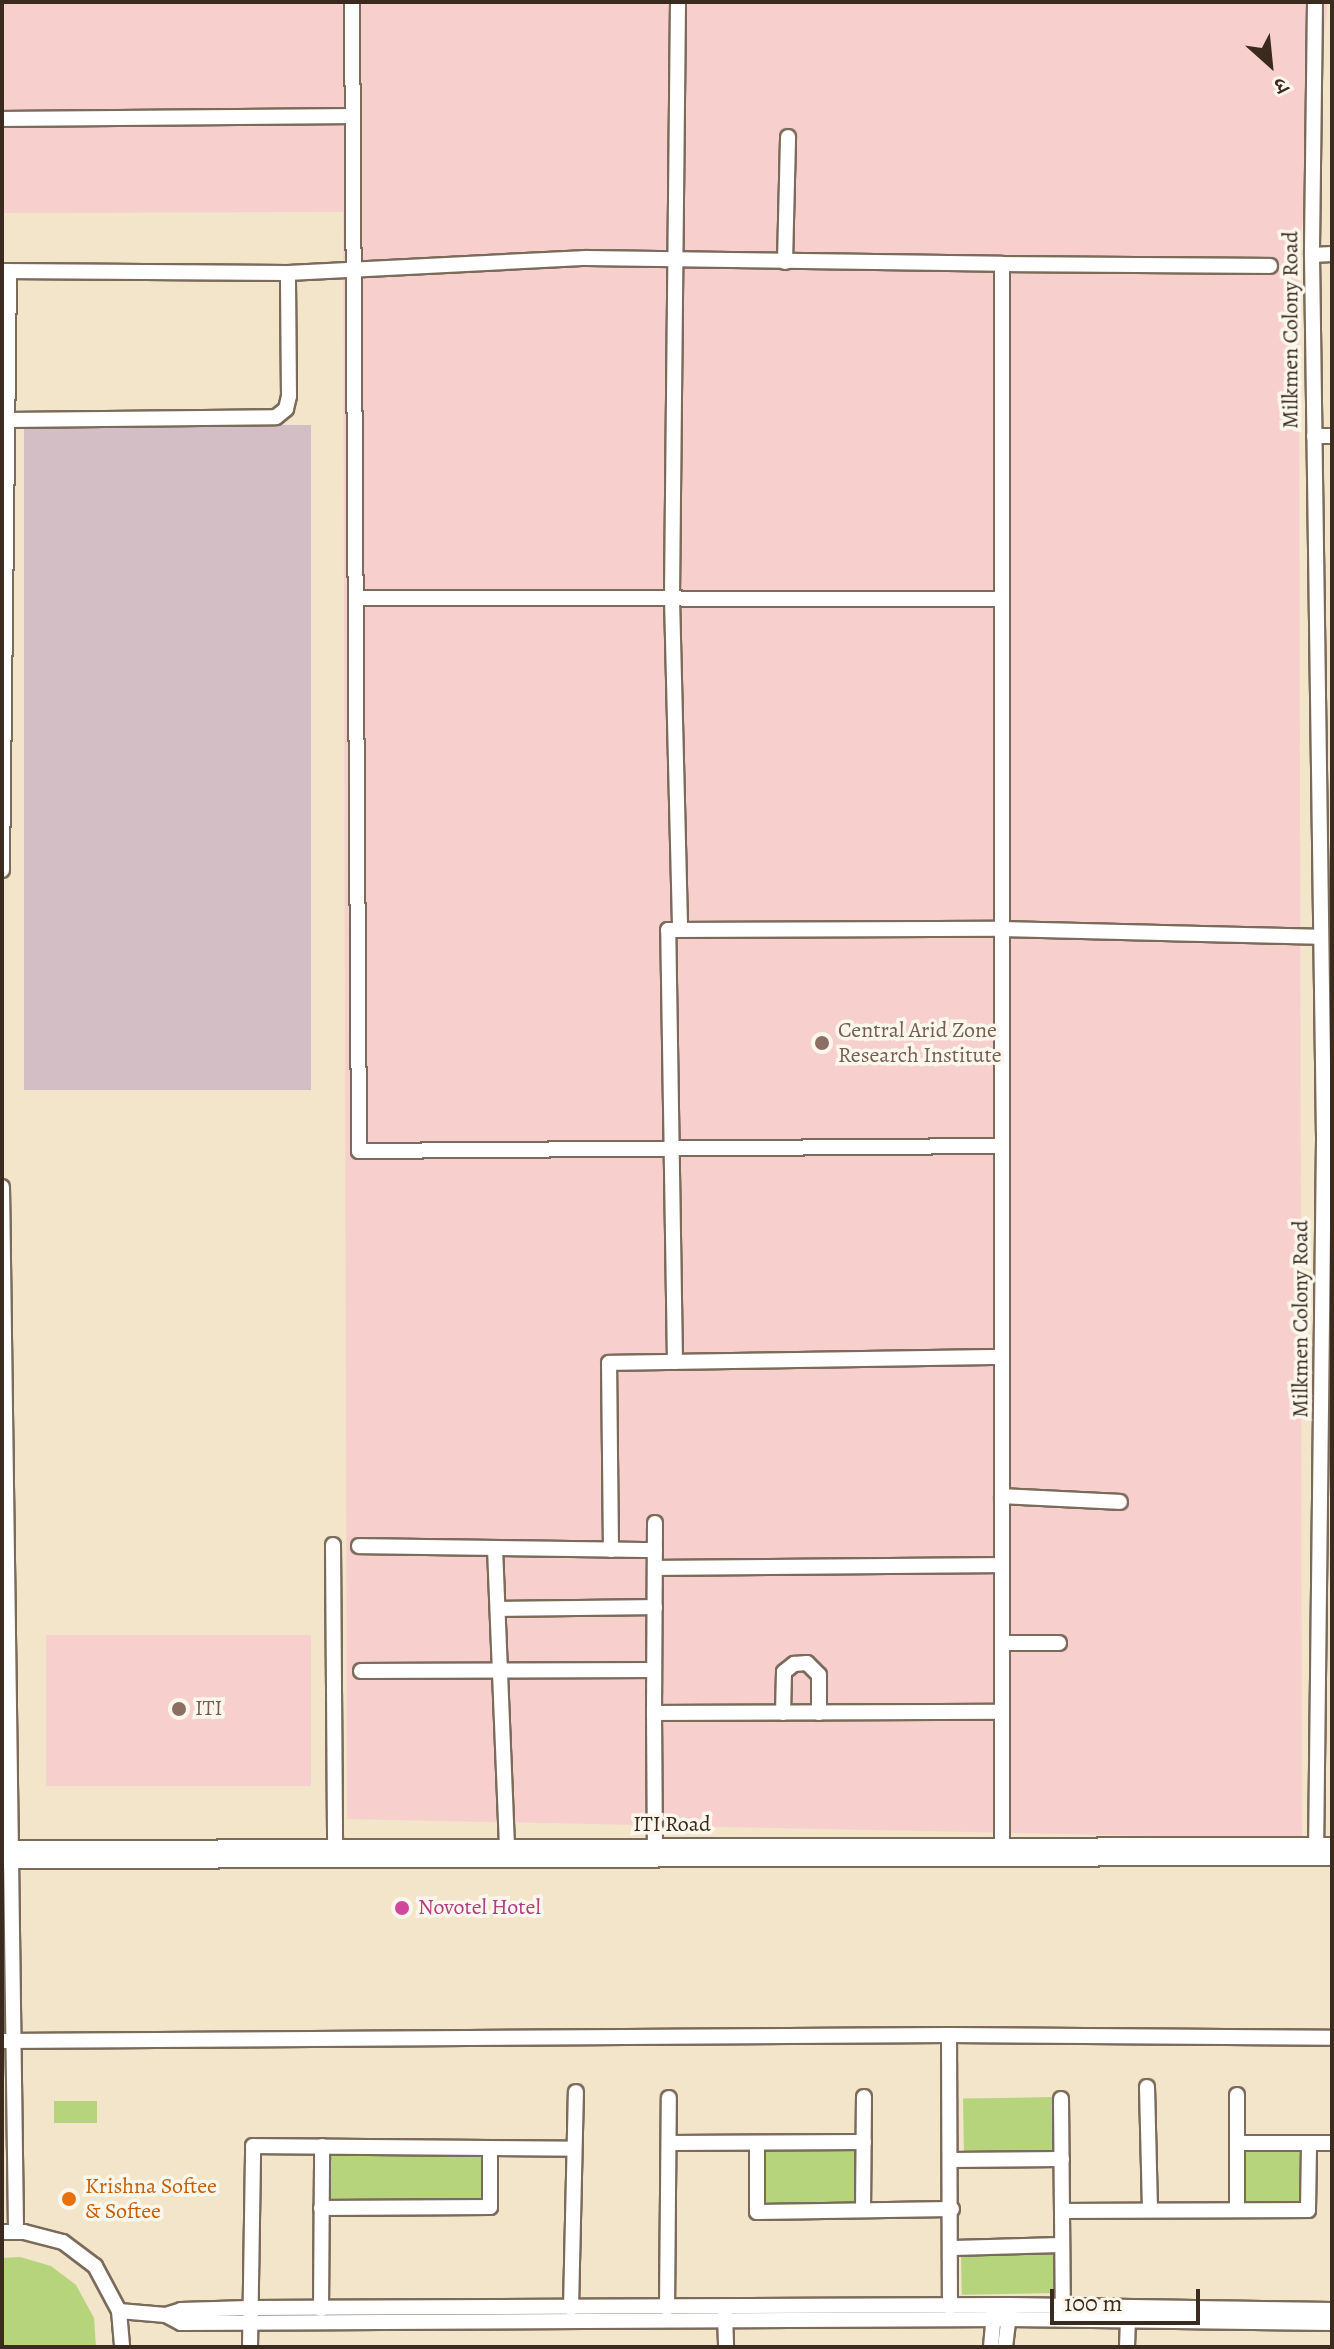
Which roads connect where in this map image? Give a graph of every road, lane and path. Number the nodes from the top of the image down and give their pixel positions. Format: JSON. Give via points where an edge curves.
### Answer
{"nodes":[{"id":1,"x":352,"y":2,"type":"edge"},
{"id":2,"x":678,"y":2,"type":"edge"},
{"id":3,"x":1315,"y":2,"type":"edge"},
{"id":4,"x":350,"y":116,"type":"junction"},
{"id":5,"x":2,"y":119,"type":"edge"},
{"id":6,"x":788,"y":137,"type":"dead end"},
{"id":7,"x":1332,"y":254,"type":"edge"},
{"id":8,"x":1312,"y":255,"type":"junction"},
{"id":9,"x":785,"y":262,"type":"junction"},
{"id":10,"x":679,"y":263,"type":"junction"},
{"id":11,"x":1002,"y":264,"type":"junction"},
{"id":12,"x":1270,"y":266,"type":"dead end"},
{"id":13,"x":352,"y":270,"type":"junction"},
{"id":14,"x":6,"y":271,"type":"edge"},
{"id":15,"x":288,"y":273,"type":"junction"},
{"id":16,"x":7,"y":420,"type":"junction"},
{"id":17,"x":1314,"y":436,"type":"junction"},
{"id":18,"x":1332,"y":436,"type":"edge"},
{"id":19,"x":1325,"y":565,"type":"edge"},
{"id":20,"x":357,"y":598,"type":"junction"},
{"id":21,"x":672,"y":598,"type":"junction"},
{"id":22,"x":1001,"y":599,"type":"junction"},
{"id":23,"x":1326,"y":658,"type":"edge"},
{"id":24,"x":1326,"y":781,"type":"edge"},
{"id":25,"x":2,"y":870,"type":"edge"},
{"id":26,"x":1325,"y":915,"type":"edge"},
{"id":27,"x":680,"y":928,"type":"junction"},
{"id":28,"x":1001,"y":929,"type":"junction"},
{"id":29,"x":1318,"y":937,"type":"junction"},
{"id":30,"x":1326,"y":1010,"type":"edge"},
{"id":31,"x":1328,"y":1140,"type":"edge"},
{"id":32,"x":671,"y":1146,"type":"junction"},
{"id":33,"x":1001,"y":1146,"type":"junction"},
{"id":34,"x":2,"y":1187,"type":"edge"},
{"id":35,"x":1327,"y":1267,"type":"edge"},
{"id":36,"x":1002,"y":1357,"type":"junction"},
{"id":37,"x":1327,"y":1361,"type":"edge"},
{"id":38,"x":675,"y":1362,"type":"junction"},
{"id":39,"x":1327,"y":1485,"type":"edge"},
{"id":40,"x":1002,"y":1496,"type":"junction"},
{"id":41,"x":1120,"y":1502,"type":"dead end"},
{"id":42,"x":655,"y":1523,"type":"dead end"},
{"id":43,"x":333,"y":1545,"type":"dead end"},
{"id":44,"x":359,"y":1546,"type":"dead end"},
{"id":45,"x":495,"y":1548,"type":"junction"},
{"id":46,"x":611,"y":1550,"type":"junction"},
{"id":47,"x":655,"y":1550,"type":"junction"},
{"id":48,"x":1002,"y":1565,"type":"junction"},
{"id":49,"x":655,"y":1568,"type":"junction"},
{"id":50,"x":655,"y":1607,"type":"junction"},
{"id":51,"x":498,"y":1609,"type":"junction"},
{"id":52,"x":1327,"y":1610,"type":"edge"},
{"id":53,"x":1002,"y":1643,"type":"junction"},
{"id":54,"x":1059,"y":1643,"type":"dead end"},
{"id":55,"x":654,"y":1670,"type":"junction"},
{"id":56,"x":361,"y":1671,"type":"dead end"},
{"id":57,"x":501,"y":1671,"type":"junction"},
{"id":58,"x":1327,"y":1704,"type":"edge"},
{"id":59,"x":1002,"y":1712,"type":"junction"},
{"id":60,"x":654,"y":1713,"type":"junction"},
{"id":61,"x":783,"y":1713,"type":"junction"},
{"id":62,"x":819,"y":1713,"type":"junction"},
{"id":63,"x":335,"y":1849,"type":"junction"},
{"id":64,"x":507,"y":1850,"type":"junction"},
{"id":65,"x":1002,"y":1852,"type":"junction"},
{"id":66,"x":1324,"y":1852,"type":"edge"},
{"id":67,"x":7,"y":1854,"type":"edge"},
{"id":68,"x":655,"y":1854,"type":"junction"},
{"id":69,"x":949,"y":2035,"type":"junction"},
{"id":70,"x":1332,"y":2038,"type":"edge"},
{"id":71,"x":8,"y":2041,"type":"edge"},
{"id":72,"x":1147,"y":2087,"type":"dead end"},
{"id":73,"x":576,"y":2092,"type":"dead end"},
{"id":74,"x":1237,"y":2095,"type":"dead end"},
{"id":75,"x":864,"y":2097,"type":"dead end"},
{"id":76,"x":669,"y":2098,"type":"dead end"},
{"id":77,"x":1061,"y":2099,"type":"dead end"},
{"id":78,"x":864,"y":2142,"type":"junction"},
{"id":79,"x":669,"y":2143,"type":"junction"},
{"id":80,"x":757,"y":2143,"type":"junction"},
{"id":81,"x":1237,"y":2143,"type":"junction"},
{"id":82,"x":1309,"y":2143,"type":"junction"},
{"id":83,"x":1332,"y":2143,"type":"edge"},
{"id":84,"x":322,"y":2146,"type":"junction"},
{"id":85,"x":490,"y":2148,"type":"junction"},
{"id":86,"x":574,"y":2149,"type":"junction"},
{"id":87,"x":1062,"y":2159,"type":"junction"},
{"id":88,"x":951,"y":2160,"type":"junction"},
{"id":89,"x":321,"y":2208,"type":"junction"},
{"id":90,"x":952,"y":2209,"type":"junction"},
{"id":91,"x":863,"y":2210,"type":"junction"},
{"id":92,"x":1150,"y":2210,"type":"junction"},
{"id":93,"x":1237,"y":2210,"type":"junction"},
{"id":94,"x":1062,"y":2211,"type":"junction"},
{"id":95,"x":9,"y":2232,"type":"edge"},
{"id":96,"x":1062,"y":2245,"type":"junction"},
{"id":97,"x":952,"y":2248,"type":"junction"},
{"id":98,"x":950,"y":2307,"type":"junction"},
{"id":99,"x":571,"y":2308,"type":"junction"},
{"id":100,"x":667,"y":2308,"type":"junction"},
{"id":101,"x":321,"y":2309,"type":"junction"},
{"id":102,"x":1332,"y":2310,"type":"edge"},
{"id":103,"x":119,"y":2311,"type":"junction"},
{"id":104,"x":1001,"y":2312,"type":"junction"},
{"id":105,"x":1063,"y":2314,"type":"junction"},
{"id":106,"x":249,"y":2316,"type":"junction"},
{"id":107,"x":726,"y":2316,"type":"junction"},
{"id":108,"x":1128,"y":2316,"type":"junction"},
{"id":109,"x":1332,"y":2323,"type":"edge"},
{"id":110,"x":122,"y":2347,"type":"edge"},
{"id":111,"x":250,"y":2347,"type":"edge"},
{"id":112,"x":726,"y":2347,"type":"edge"},
{"id":113,"x":991,"y":2347,"type":"edge"},
{"id":114,"x":1005,"y":2347,"type":"edge"},
{"id":115,"x":1127,"y":2347,"type":"edge"}],
"edges":[{"from":1,"to":4,"type":"street"},
{"from":2,"to":10,"type":"street"},
{"from":3,"to":8,"type":"street","name":"Milkmen Colony Road"},
{"from":4,"to":5,"type":"street"},
{"from":4,"to":13,"type":"street"},
{"from":6,"to":9,"type":"street"},
{"from":7,"to":8,"type":"street"},
{"from":8,"to":17,"type":"street","name":"Milkmen Colony Road"},
{"from":9,"to":10,"type":"street"},
{"from":9,"to":11,"type":"street"},
{"from":10,"to":13,"type":"street","via":[[587,258]]},
{"from":10,"to":21,"type":"street"},
{"from":11,"to":12,"type":"street"},
{"from":11,"to":22,"type":"street"},
{"from":13,"to":15,"type":"street"},
{"from":13,"to":20,"type":"street"},
{"from":14,"to":15,"type":"street"},
{"from":14,"to":16,"type":"street"},
{"from":15,"to":16,"type":"street","via":[[289,396],[286,409],[276,417]]},
{"from":16,"to":25,"type":"street"},
{"from":17,"to":18,"type":"street"},
{"from":17,"to":19,"type":"street","name":"Milkmen Colony Road"},
{"from":19,"to":23,"type":"street","name":"Milkmen Colony Road"},
{"from":20,"to":21,"type":"street"},
{"from":20,"to":32,"type":"street","via":[[359,1151]]},
{"from":21,"to":22,"type":"street"},
{"from":21,"to":27,"type":"street"},
{"from":22,"to":28,"type":"street"},
{"from":23,"to":24,"type":"street","name":"Milkmen Colony Road"},
{"from":24,"to":26,"type":"street","name":"Milkmen Colony Road"},
{"from":26,"to":29,"type":"street","name":"Milkmen Colony Road"},
{"from":27,"to":28,"type":"street"},
{"from":27,"to":32,"type":"street","via":[[668,930]]},
{"from":28,"to":29,"type":"street"},
{"from":28,"to":33,"type":"street"},
{"from":29,"to":30,"type":"street","name":"Milkmen Colony Road"},
{"from":30,"to":31,"type":"street","name":"Milkmen Colony Road"},
{"from":31,"to":35,"type":"street","name":"Milkmen Colony Road"},
{"from":32,"to":33,"type":"street"},
{"from":32,"to":38,"type":"street"},
{"from":33,"to":36,"type":"street"},
{"from":34,"to":67,"type":"street"},
{"from":35,"to":37,"type":"street","name":"Milkmen Colony Road"},
{"from":36,"to":38,"type":"street"},
{"from":36,"to":40,"type":"street"},
{"from":37,"to":39,"type":"street","name":"Milkmen Colony Road"},
{"from":38,"to":46,"type":"street","via":[[609,1363]]},
{"from":39,"to":52,"type":"street","name":"Milkmen Colony Road"},
{"from":40,"to":41,"type":"street"},
{"from":40,"to":48,"type":"street"},
{"from":42,"to":47,"type":"street"},
{"from":43,"to":63,"type":"street"},
{"from":44,"to":45,"type":"street"},
{"from":45,"to":46,"type":"street"},
{"from":45,"to":51,"type":"street"},
{"from":46,"to":47,"type":"street"},
{"from":47,"to":49,"type":"street"},
{"from":48,"to":49,"type":"street"},
{"from":48,"to":53,"type":"street"},
{"from":49,"to":50,"type":"street"},
{"from":50,"to":51,"type":"street"},
{"from":50,"to":55,"type":"street"},
{"from":51,"to":57,"type":"street"},
{"from":52,"to":58,"type":"street","name":"Milkmen Colony Road"},
{"from":53,"to":54,"type":"street"},
{"from":53,"to":59,"type":"street"},
{"from":55,"to":57,"type":"street"},
{"from":55,"to":60,"type":"street"},
{"from":56,"to":57,"type":"street"},
{"from":57,"to":64,"type":"street"},
{"from":58,"to":66,"type":"street","name":"Milkmen Colony Road"},
{"from":59,"to":62,"type":"street"},
{"from":59,"to":65,"type":"street"},
{"from":60,"to":61,"type":"street"},
{"from":60,"to":68,"type":"street"},
{"from":61,"to":62,"type":"street"},
{"from":61,"to":62,"type":"street","via":[[784,1672],[807,1663],[819,1675]]},
{"from":63,"to":64,"type":"street","name":"ITI Road"},
{"from":63,"to":67,"type":"street","name":"ITI Road"},
{"from":64,"to":68,"type":"street","name":"ITI Road"},
{"from":65,"to":66,"type":"street","name":"ITI Road"},
{"from":65,"to":68,"type":"street","name":"ITI Road"},
{"from":67,"to":68,"type":"street","name":"ITI Road"},
{"from":67,"to":71,"type":"street"},
{"from":69,"to":70,"type":"street"},
{"from":69,"to":71,"type":"street"},
{"from":69,"to":88,"type":"street"},
{"from":71,"to":95,"type":"street","via":[[17,2209]]},
{"from":72,"to":92,"type":"street"},
{"from":73,"to":86,"type":"street"},
{"from":74,"to":81,"type":"street"},
{"from":75,"to":78,"type":"street"},
{"from":76,"to":79,"type":"street"},
{"from":77,"to":87,"type":"street"},
{"from":78,"to":80,"type":"street"},
{"from":78,"to":91,"type":"street"},
{"from":79,"to":80,"type":"street"},
{"from":79,"to":100,"type":"street"},
{"from":80,"to":91,"type":"street","via":[[757,2212]]},
{"from":81,"to":82,"type":"street"},
{"from":81,"to":93,"type":"street"},
{"from":82,"to":83,"type":"street"},
{"from":82,"to":93,"type":"street","via":[[1308,2210]]},
{"from":84,"to":85,"type":"street"},
{"from":84,"to":89,"type":"street"},
{"from":84,"to":106,"type":"street","via":[[253,2146]]},
{"from":85,"to":86,"type":"street"},
{"from":85,"to":89,"type":"street","via":[[490,2207]]},
{"from":86,"to":99,"type":"street"},
{"from":87,"to":88,"type":"street"},
{"from":87,"to":94,"type":"street"},
{"from":88,"to":90,"type":"street"},
{"from":89,"to":101,"type":"street"},
{"from":90,"to":91,"type":"street"},
{"from":90,"to":97,"type":"street"},
{"from":92,"to":93,"type":"street"},
{"from":92,"to":94,"type":"street"},
{"from":94,"to":96,"type":"street"},
{"from":95,"to":103,"type":"street","via":[[63,2242],[95,2266]]},
{"from":96,"to":97,"type":"street"},
{"from":96,"to":105,"type":"street"},
{"from":97,"to":98,"type":"street"},
{"from":98,"to":104,"type":"street"},
{"from":98,"to":107,"type":"street"},
{"from":99,"to":100,"type":"street"},
{"from":99,"to":101,"type":"street"},
{"from":100,"to":107,"type":"street"},
{"from":101,"to":106,"type":"street"},
{"from":102,"to":108,"type":"street"},
{"from":103,"to":106,"type":"street","via":[[166,2315],[181,2323]]},
{"from":103,"to":110,"type":"street"},
{"from":104,"to":105,"type":"street"},
{"from":104,"to":107,"type":"street"},
{"from":104,"to":113,"type":"street"},
{"from":104,"to":114,"type":"street"},
{"from":105,"to":108,"type":"street"},
{"from":106,"to":107,"type":"street"},
{"from":106,"to":111,"type":"street"},
{"from":107,"to":112,"type":"street"},
{"from":108,"to":109,"type":"street"},
{"from":108,"to":115,"type":"street"}]}
